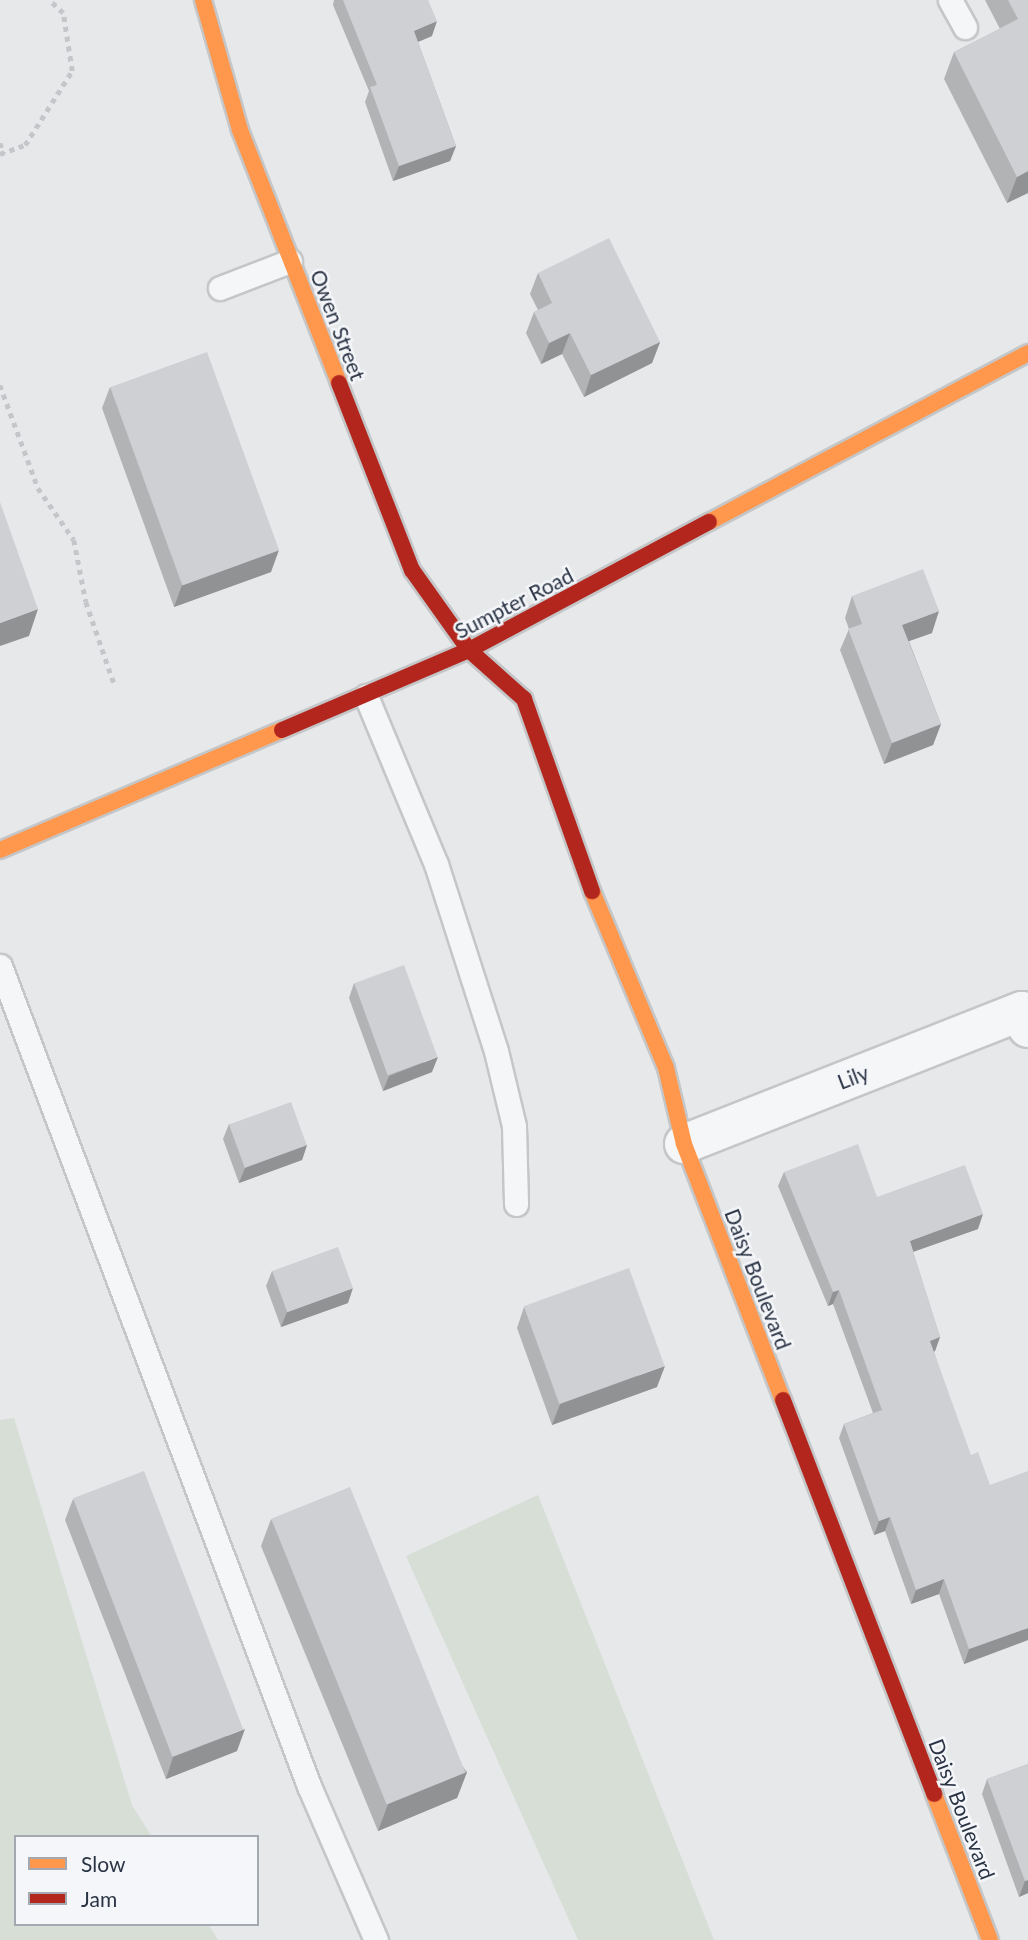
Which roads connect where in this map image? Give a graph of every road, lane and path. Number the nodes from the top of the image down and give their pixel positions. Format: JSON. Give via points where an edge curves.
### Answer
{"nodes":[{"id":1,"x":49,"y":0,"type":"edge"},
{"id":2,"x":203,"y":0,"type":"edge"},
{"id":3,"x":950,"y":0,"type":"edge"},
{"id":4,"x":965,"y":27,"type":"dead end"},
{"id":5,"x":0,"y":143,"type":"edge"},
{"id":6,"x":2,"y":154,"type":"edge"},
{"id":7,"x":290,"y":261,"type":"junction"},
{"id":8,"x":220,"y":288,"type":"dead end"},
{"id":9,"x":1028,"y":353,"type":"edge"},
{"id":10,"x":0,"y":384,"type":"edge"},
{"id":11,"x":469,"y":650,"type":"junction"},
{"id":12,"x":115,"y":686,"type":"dead end"},
{"id":13,"x":366,"y":696,"type":"junction"},
{"id":14,"x":0,"y":850,"type":"edge"},
{"id":15,"x":0,"y":965,"type":"edge"},
{"id":16,"x":1025,"y":1019,"type":"edge"},
{"id":17,"x":684,"y":1144,"type":"junction"},
{"id":18,"x":516,"y":1204,"type":"dead end"},
{"id":19,"x":376,"y":1940,"type":"edge"},
{"id":20,"x":990,"y":1940,"type":"edge"}],
"edges":[{"from":1,"to":6,"type":"path","via":[[64,13],[72,71],[25,145]]},
{"from":2,"to":7,"type":"street","name":"Owen Street","via":[[236,117]]},
{"from":3,"to":4,"type":"lane"},
{"from":5,"to":6,"type":"path"},
{"from":7,"to":8,"type":"lane"},
{"from":7,"to":11,"type":"street","name":"Owen Street","via":[[412,570]]},
{"from":9,"to":11,"type":"street","name":"Sumpter Road"},
{"from":10,"to":12,"type":"path","via":[[38,488],[74,540],[86,602]]},
{"from":11,"to":13,"type":"street","name":"Sumpter Road"},
{"from":11,"to":17,"type":"street","name":"Daisy Boulevard","via":[[524,699],[582,864],[666,1068]]},
{"from":13,"to":14,"type":"street","name":"Sumpter Road"},
{"from":13,"to":18,"type":"lane","via":[[436,864],[496,1051],[514,1126]]},
{"from":15,"to":19,"type":"lane","via":[[310,1786]]},
{"from":16,"to":17,"type":"street","name":"Lily"},
{"from":17,"to":20,"type":"street","name":"Daisy Boulevard"}]}
